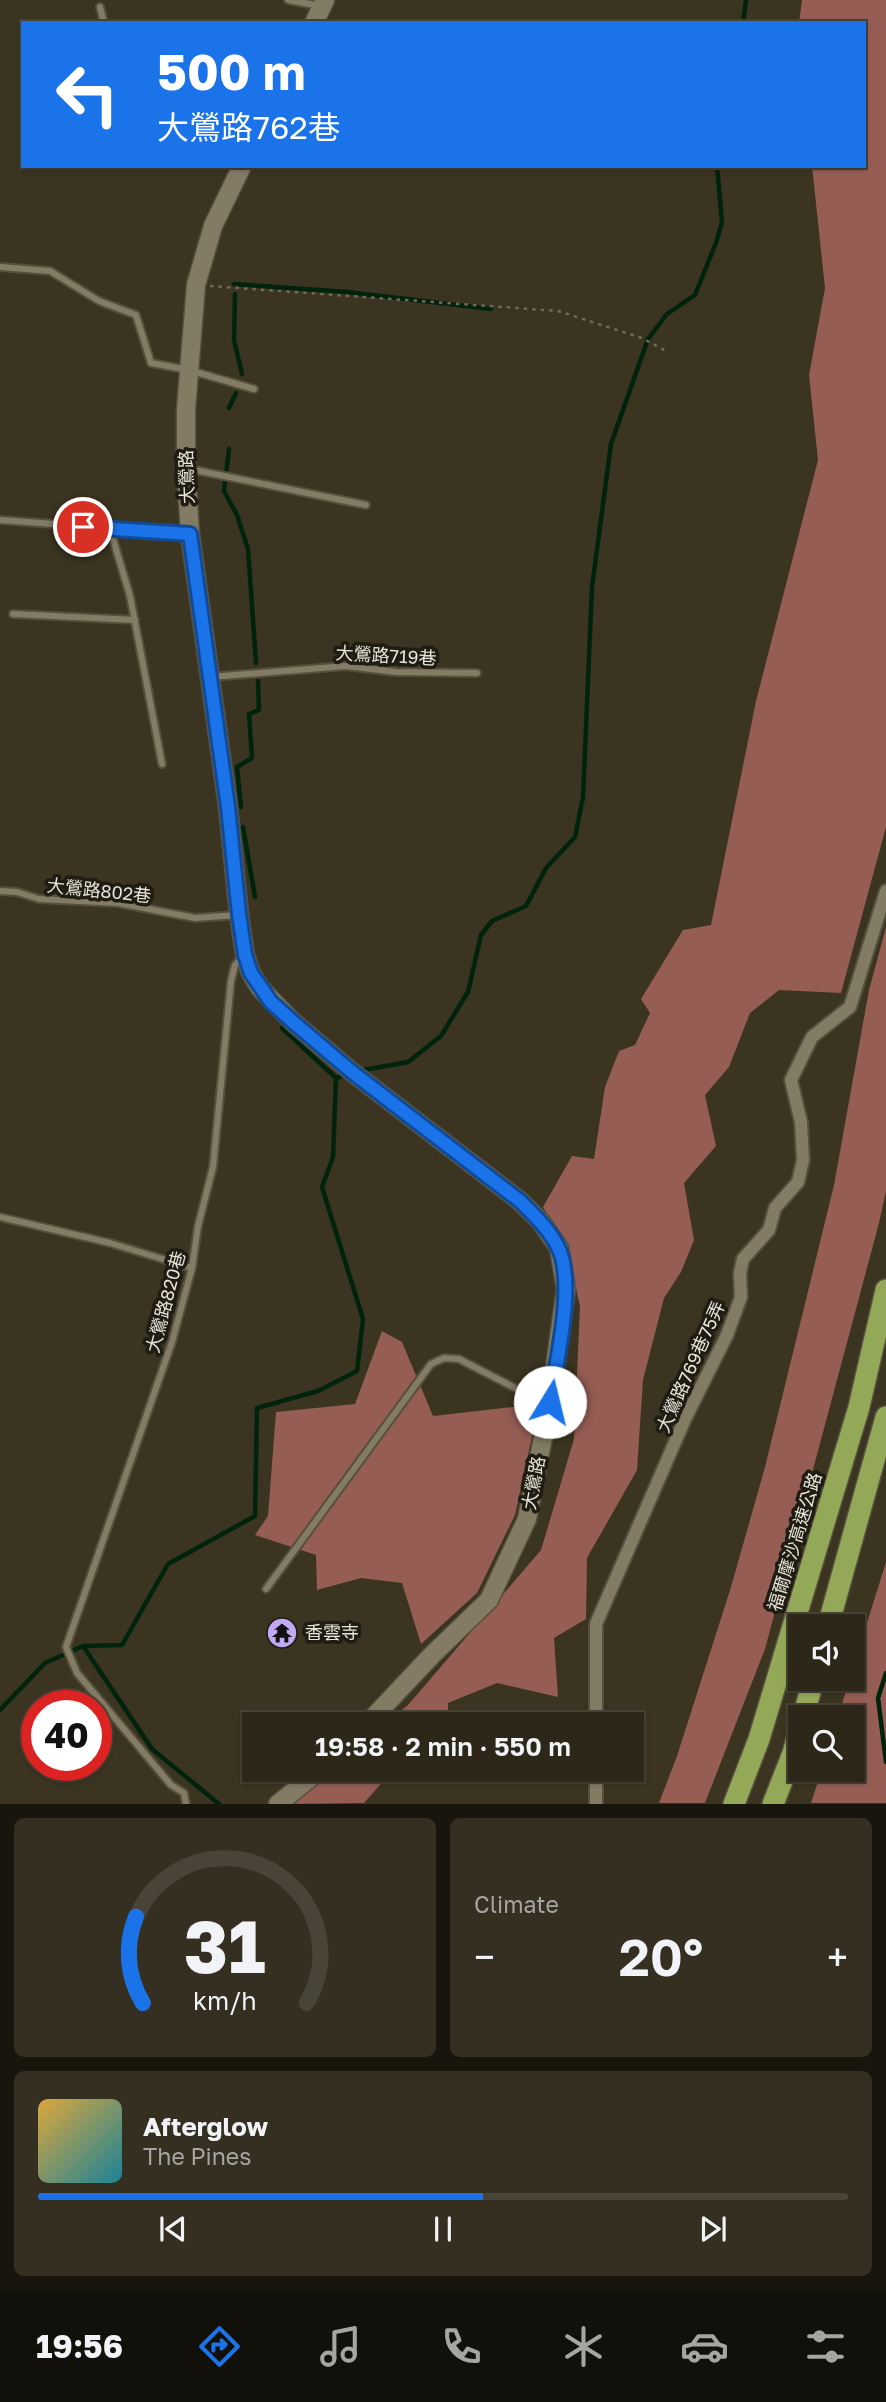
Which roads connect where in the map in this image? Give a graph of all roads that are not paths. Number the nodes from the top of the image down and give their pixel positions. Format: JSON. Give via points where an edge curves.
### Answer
{"nodes":[{"id":1,"x":288,"y":0,"type":"edge"},
{"id":2,"x":323,"y":3,"type":"edge"},
{"id":3,"x":100,"y":7,"type":"dead end"},
{"id":4,"x":104,"y":21,"type":"edge"},
{"id":5,"x":315,"y":21,"type":"edge"},
{"id":6,"x":241,"y":168,"type":"edge"},
{"id":7,"x":0,"y":267,"type":"edge"},
{"id":8,"x":189,"y":370,"type":"junction"},
{"id":9,"x":254,"y":389,"type":"dead end"},
{"id":10,"x":186,"y":468,"type":"junction"},
{"id":11,"x":366,"y":505,"type":"dead end"},
{"id":12,"x":0,"y":520,"type":"edge"},
{"id":13,"x":110,"y":529,"type":"junction"},
{"id":14,"x":190,"y":534,"type":"junction"},
{"id":15,"x":13,"y":614,"type":"dead end"},
{"id":16,"x":135,"y":620,"type":"junction"},
{"id":17,"x":477,"y":673,"type":"dead end"},
{"id":18,"x":209,"y":677,"type":"junction"},
{"id":19,"x":162,"y":764,"type":"dead end"},
{"id":20,"x":0,"y":891,"type":"edge"},
{"id":21,"x":886,"y":891,"type":"edge"},
{"id":22,"x":239,"y":914,"type":"junction"},
{"id":23,"x":245,"y":955,"type":"junction"},
{"id":24,"x":0,"y":1217,"type":"edge"},
{"id":25,"x":192,"y":1268,"type":"junction"},
{"id":26,"x":886,"y":1290,"type":"edge"},
{"id":27,"x":550,"y":1402,"type":"junction"},
{"id":28,"x":886,"y":1418,"type":"edge"},
{"id":29,"x":266,"y":1589,"type":"dead end"},
{"id":30,"x":831,"y":1614,"type":"edge"},
{"id":31,"x":378,"y":1712,"type":"edge"},
{"id":32,"x":596,"y":1712,"type":"edge"},
{"id":33,"x":788,"y":1766,"type":"edge"},
{"id":34,"x":305,"y":1782,"type":"edge"},
{"id":35,"x":596,"y":1782,"type":"edge"},
{"id":36,"x":186,"y":1804,"type":"edge"},
{"id":37,"x":278,"y":1804,"type":"edge"},
{"id":38,"x":596,"y":1804,"type":"edge"},
{"id":39,"x":734,"y":1804,"type":"edge"},
{"id":40,"x":773,"y":1804,"type":"edge"}],
"edges":[{"from":1,"to":2,"type":"lane"},
{"from":2,"to":5,"type":"street"},
{"from":3,"to":4,"type":"lane"},
{"from":6,"to":8,"type":"street","name":"大鶯路","via":[[213,226],[196,285]]},
{"from":7,"to":8,"type":"lane","via":[[50,271],[99,301],[136,315],[151,363]]},
{"from":8,"to":9,"type":"lane"},
{"from":8,"to":10,"type":"street","name":"大鶯路"},
{"from":10,"to":11,"type":"lane"},
{"from":10,"to":14,"type":"street","name":"大鶯路"},
{"from":12,"to":13,"type":"lane"},
{"from":13,"to":14,"type":"lane"},
{"from":13,"to":16,"type":"lane"},
{"from":14,"to":18,"type":"street","name":"大鶯路"},
{"from":15,"to":16,"type":"lane"},
{"from":16,"to":19,"type":"lane"},
{"from":17,"to":18,"type":"lane","name":"大鶯路719巷","via":[[346,666]]},
{"from":18,"to":22,"type":"street","name":"大鶯路"},
{"from":20,"to":22,"type":"lane","name":"大鶯路802巷","via":[[39,899],[118,903],[195,918]]},
{"from":21,"to":32,"type":"street","name":"大鶯路769巷75弄","via":[[850,1007],[812,1037],[791,1080],[801,1122],[803,1160],[798,1182],[775,1208],[769,1230],[743,1259],[741,1297],[727,1335],[685,1419],[596,1625]]},
{"from":22,"to":23,"type":"street","name":"大鶯路"},
{"from":23,"to":25,"type":"lane","name":"大鶯路820巷","via":[[235,965],[231,981],[213,1167]]},
{"from":23,"to":27,"type":"street","name":"大鶯路","via":[[271,1002],[352,1072],[520,1201],[559,1248],[566,1289]]},
{"from":24,"to":25,"type":"lane"},
{"from":25,"to":36,"type":"lane","name":"大鶯路820巷","via":[[172,1342],[66,1647],[77,1673],[171,1785],[184,1793]]},
{"from":26,"to":39,"type":"highway","name":"福爾摩沙高速公路","via":[[859,1407],[759,1739]]},
{"from":27,"to":29,"type":"lane","via":[[459,1359],[444,1358],[431,1364]]},
{"from":27,"to":31,"type":"street","name":"大鶯路","via":[[527,1519],[489,1600]]},
{"from":28,"to":30,"type":"highway"},
{"from":33,"to":40,"type":"highway"},
{"from":34,"to":37,"type":"street"},
{"from":35,"to":38,"type":"street"}]}
